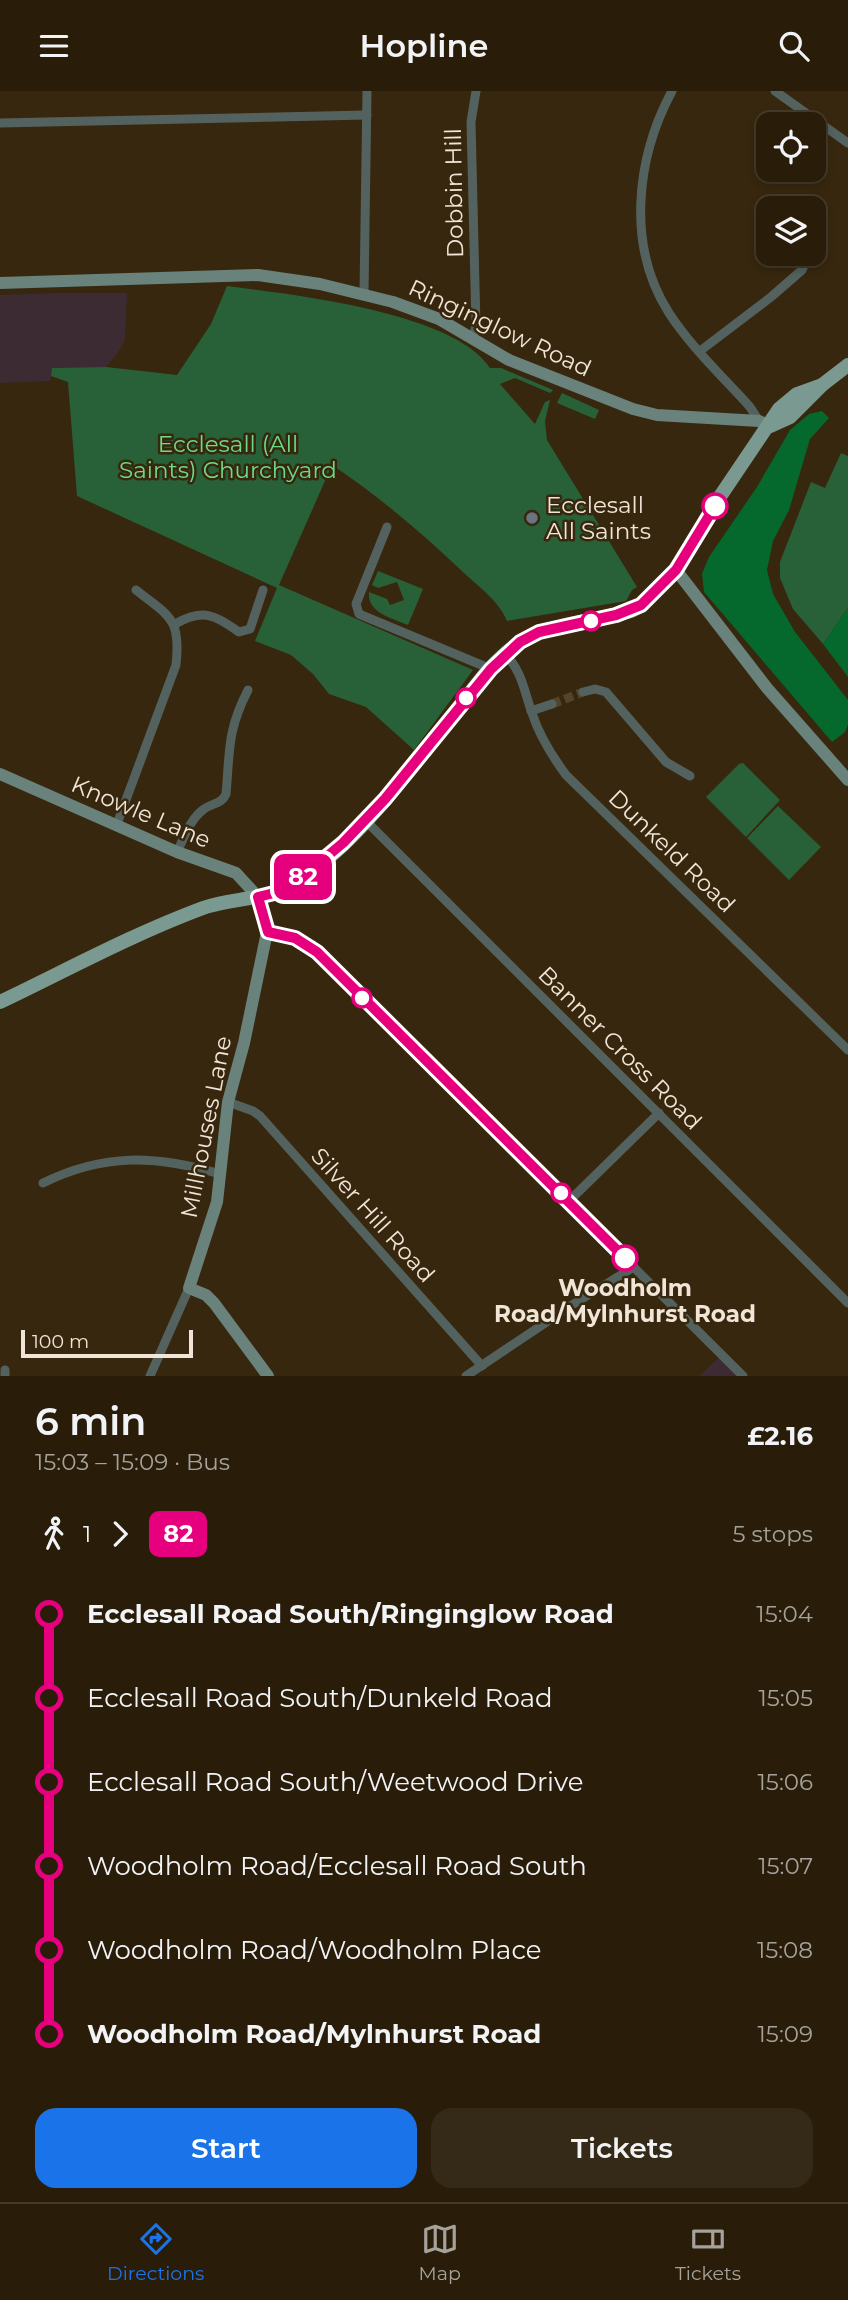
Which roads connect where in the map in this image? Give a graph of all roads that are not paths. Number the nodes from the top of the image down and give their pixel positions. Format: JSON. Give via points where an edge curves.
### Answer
{"nodes":[{"id":1,"x":367,"y":91,"type":"edge"},
{"id":2,"x":476,"y":91,"type":"edge"},
{"id":3,"x":672,"y":91,"type":"edge"},
{"id":4,"x":775,"y":91,"type":"edge"},
{"id":5,"x":366,"y":115,"type":"junction"},
{"id":6,"x":0,"y":123,"type":"edge"},
{"id":7,"x":848,"y":143,"type":"edge"},
{"id":8,"x":803,"y":266,"type":"edge"},
{"id":9,"x":0,"y":283,"type":"edge"},
{"id":10,"x":364,"y":293,"type":"junction"},
{"id":11,"x":473,"y":337,"type":"junction"},
{"id":12,"x":700,"y":351,"type":"junction"},
{"id":13,"x":848,"y":365,"type":"edge"},
{"id":14,"x":764,"y":423,"type":"junction"},
{"id":15,"x":387,"y":527,"type":"dead end"},
{"id":16,"x":676,"y":570,"type":"junction"},
{"id":17,"x":136,"y":590,"type":"dead end"},
{"id":18,"x":263,"y":590,"type":"dead end"},
{"id":19,"x":175,"y":624,"type":"junction"},
{"id":20,"x":505,"y":654,"type":"junction"},
{"id":21,"x":491,"y":669,"type":"junction"},
{"id":22,"x":248,"y":689,"type":"dead end"},
{"id":23,"x":583,"y":692,"type":"tunnel mouth"},
{"id":24,"x":552,"y":703,"type":"tunnel mouth"},
{"id":25,"x":531,"y":711,"type":"junction"},
{"id":26,"x":0,"y":774,"type":"edge"},
{"id":27,"x":690,"y":776,"type":"dead end"},
{"id":28,"x":848,"y":780,"type":"edge"},
{"id":29,"x":365,"y":820,"type":"junction"},
{"id":30,"x":117,"y":824,"type":"junction"},
{"id":31,"x":177,"y":852,"type":"junction"},
{"id":32,"x":258,"y":897,"type":"junction"},
{"id":33,"x":268,"y":932,"type":"junction"},
{"id":34,"x":0,"y":1002,"type":"edge"},
{"id":35,"x":848,"y":1050,"type":"edge"},
{"id":36,"x":228,"y":1102,"type":"junction"},
{"id":37,"x":659,"y":1113,"type":"junction"},
{"id":38,"x":220,"y":1174,"type":"junction"},
{"id":39,"x":43,"y":1182,"type":"dead end"},
{"id":40,"x":569,"y":1201,"type":"junction"},
{"id":41,"x":634,"y":1267,"type":"junction"},
{"id":42,"x":188,"y":1288,"type":"junction"},
{"id":43,"x":848,"y":1303,"type":"edge"},
{"id":44,"x":482,"y":1366,"type":"junction"},
{"id":45,"x":150,"y":1376,"type":"edge"},
{"id":46,"x":268,"y":1376,"type":"edge"},
{"id":47,"x":466,"y":1376,"type":"edge"},
{"id":48,"x":743,"y":1376,"type":"edge"}],
"edges":[{"from":1,"to":5,"type":"street"},
{"from":2,"to":11,"type":"street","name":"Dobbin Hill","via":[[471,122]]},
{"from":3,"to":12,"type":"street","via":[[648,148],[641,211],[643,244],[669,312]]},
{"from":4,"to":7,"type":"street"},
{"from":5,"to":6,"type":"street"},
{"from":5,"to":10,"type":"street"},
{"from":8,"to":12,"type":"street"},
{"from":9,"to":10,"type":"street","name":"Ringinglow Road","via":[[258,275]]},
{"from":10,"to":11,"type":"street","name":"Ringinglow Road","via":[[439,319]]},
{"from":11,"to":14,"type":"street","name":"Ringinglow Road","via":[[509,360],[633,409]]},
{"from":12,"to":14,"type":"street"},
{"from":13,"to":14,"type":"main road","via":[[790,417]]},
{"from":14,"to":16,"type":"main road"},
{"from":15,"to":21,"type":"street","via":[[356,604],[359,614]]},
{"from":16,"to":20,"type":"main road","via":[[641,605],[539,632]]},
{"from":16,"to":28,"type":"street","via":[[767,688]]},
{"from":17,"to":19,"type":"street"},
{"from":18,"to":19,"type":"street","via":[[250,629],[239,632],[224,620],[201,614]]},
{"from":19,"to":30,"type":"street","via":[[176,665]]},
{"from":20,"to":21,"type":"main road"},
{"from":20,"to":25,"type":"street","name":"Dunkeld Road","via":[[517,667]]},
{"from":21,"to":29,"type":"main road"},
{"from":22,"to":31,"type":"street","via":[[229,740],[226,794],[202,810]]},
{"from":23,"to":27,"type":"street","via":[[606,692],[666,762]]},
{"from":24,"to":25,"type":"street"},
{"from":25,"to":35,"type":"street","name":"Dunkeld Road","via":[[566,775]]},
{"from":26,"to":30,"type":"street","name":"Knowle Lane"},
{"from":29,"to":32,"type":"main road","via":[[295,883]]},
{"from":29,"to":37,"type":"street","name":"Banner Cross Road"},
{"from":30,"to":31,"type":"street","name":"Knowle Lane"},
{"from":31,"to":32,"type":"street","name":"Knowle Lane","via":[[236,873]]},
{"from":32,"to":33,"type":"street","name":"Millhouses Lane"},
{"from":32,"to":34,"type":"main road","via":[[200,909]]},
{"from":33,"to":36,"type":"street","name":"Millhouses Lane"},
{"from":33,"to":40,"type":"street","via":[[295,938],[317,952]]},
{"from":36,"to":38,"type":"street","name":"Millhouses Lane"},
{"from":36,"to":44,"type":"street","name":"Silver Hill Road","via":[[260,1117]]},
{"from":37,"to":40,"type":"street"},
{"from":37,"to":43,"type":"street","name":"Banner Cross Road"},
{"from":38,"to":39,"type":"street","via":[[173,1161],[130,1160],[83,1166]]},
{"from":38,"to":42,"type":"street","name":"Millhouses Lane","via":[[217,1202]]},
{"from":40,"to":41,"type":"street"},
{"from":41,"to":44,"type":"street"},
{"from":41,"to":48,"type":"street"},
{"from":42,"to":45,"type":"street"},
{"from":42,"to":46,"type":"street","via":[[214,1303]]},
{"from":44,"to":47,"type":"street"}]}
